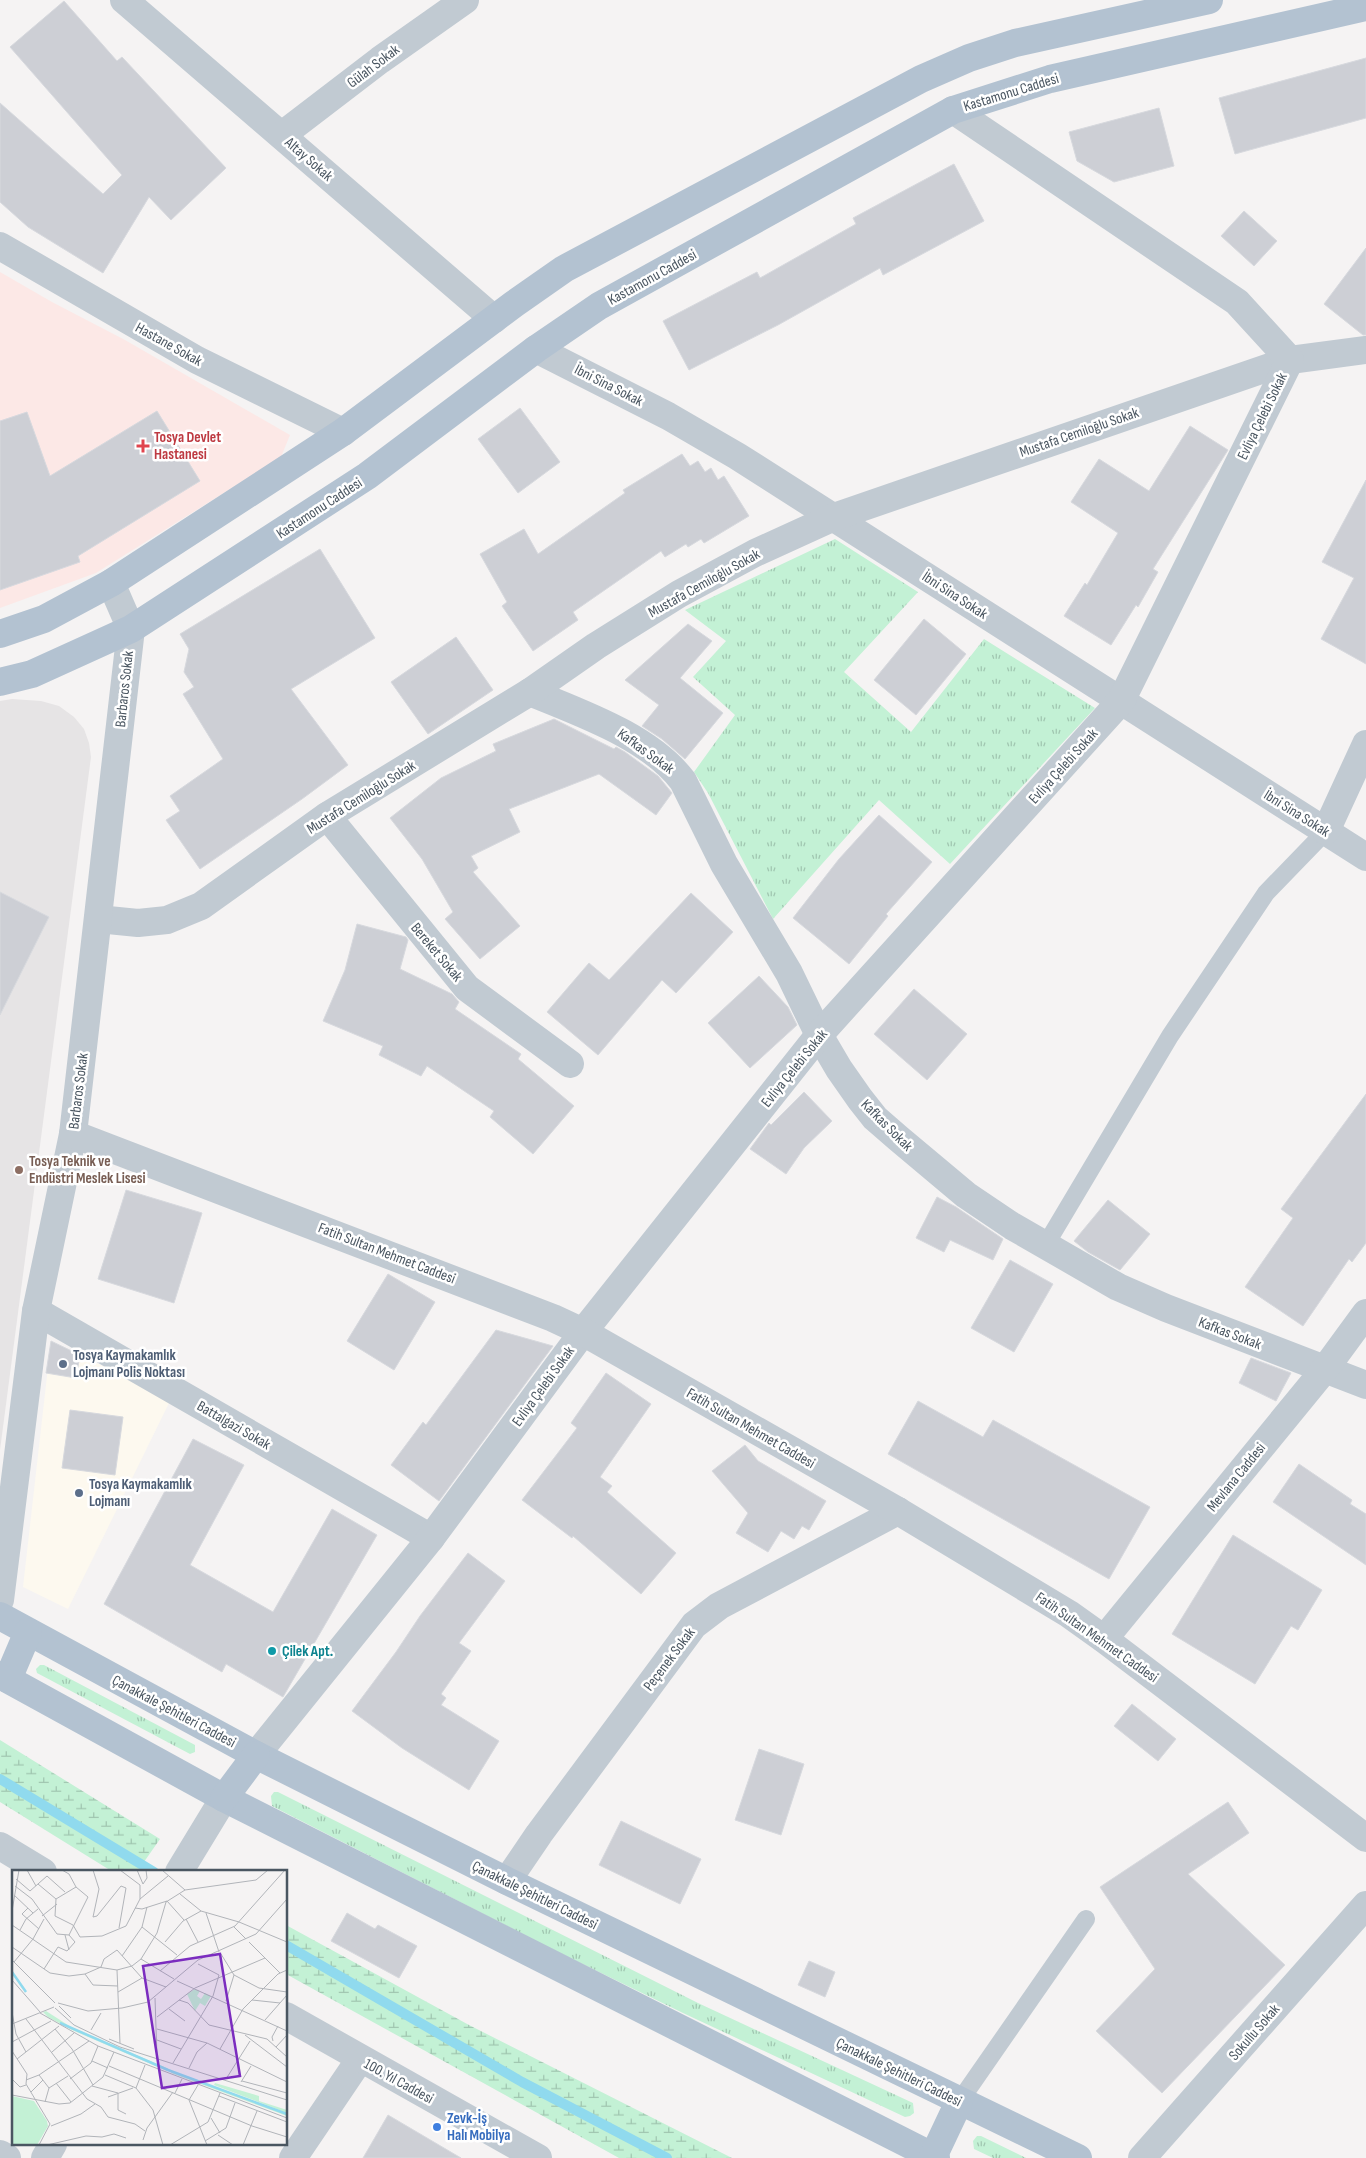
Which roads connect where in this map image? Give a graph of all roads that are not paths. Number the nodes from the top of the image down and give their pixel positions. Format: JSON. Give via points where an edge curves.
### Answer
{"nodes":[{"id":1,"x":124,"y":0,"type":"edge"},
{"id":2,"x":465,"y":0,"type":"edge"},
{"id":3,"x":1209,"y":0,"type":"edge"},
{"id":4,"x":1366,"y":7,"type":"edge"},
{"id":5,"x":953,"y":110,"type":"junction"},
{"id":6,"x":282,"y":135,"type":"junction"},
{"id":7,"x":0,"y":246,"type":"edge"},
{"id":8,"x":494,"y":319,"type":"junction"},
{"id":9,"x":536,"y":349,"type":"junction"},
{"id":10,"x":1366,"y":350,"type":"edge"},
{"id":11,"x":1290,"y":360,"type":"junction"},
{"id":12,"x":343,"y":432,"type":"junction"},
{"id":13,"x":834,"y":517,"type":"junction"},
{"id":14,"x":111,"y":583,"type":"junction"},
{"id":15,"x":131,"y":629,"type":"junction"},
{"id":16,"x":0,"y":634,"type":"edge"},
{"id":17,"x":0,"y":682,"type":"edge"},
{"id":18,"x":530,"y":692,"type":"junction"},
{"id":19,"x":1122,"y":701,"type":"junction"},
{"id":20,"x":1366,"y":744,"type":"edge"},
{"id":21,"x":327,"y":816,"type":"junction"},
{"id":22,"x":1326,"y":831,"type":"junction"},
{"id":23,"x":1366,"y":857,"type":"edge"},
{"id":24,"x":98,"y":919,"type":"junction"},
{"id":25,"x":819,"y":1035,"type":"junction"},
{"id":26,"x":570,"y":1064,"type":"dead end"},
{"id":27,"x":73,"y":1134,"type":"junction"},
{"id":28,"x":1045,"y":1246,"type":"junction"},
{"id":29,"x":36,"y":1311,"type":"junction"},
{"id":30,"x":1366,"y":1313,"type":"edge"},
{"id":31,"x":583,"y":1332,"type":"junction"},
{"id":32,"x":1325,"y":1369,"type":"junction"},
{"id":33,"x":1366,"y":1385,"type":"edge"},
{"id":34,"x":898,"y":1511,"type":"junction"},
{"id":35,"x":431,"y":1538,"type":"junction"},
{"id":36,"x":0,"y":1600,"type":"edge"},
{"id":37,"x":0,"y":1616,"type":"edge"},
{"id":38,"x":28,"y":1632,"type":"junction"},
{"id":39,"x":1104,"y":1639,"type":"junction"},
{"id":40,"x":4,"y":1677,"type":"edge"},
{"id":41,"x":256,"y":1755,"type":"junction"},
{"id":42,"x":224,"y":1798,"type":"junction"},
{"id":43,"x":1366,"y":1838,"type":"edge"},
{"id":44,"x":0,"y":1846,"type":"edge"},
{"id":45,"x":185,"y":1861,"type":"edge"},
{"id":46,"x":40,"y":1870,"type":"edge"},
{"id":47,"x":507,"y":1881,"type":"junction"},
{"id":48,"x":1366,"y":1905,"type":"edge"},
{"id":49,"x":1086,"y":1918,"type":"dead end"},
{"id":50,"x":288,"y":2017,"type":"edge"},
{"id":51,"x":360,"y":2059,"type":"junction"},
{"id":52,"x":959,"y":2102,"type":"junction"},
{"id":53,"x":52,"y":2146,"type":"edge"},
{"id":54,"x":0,"y":2154,"type":"edge"},
{"id":55,"x":934,"y":2157,"type":"edge"},
{"id":56,"x":7,"y":2158,"type":"edge"},
{"id":57,"x":45,"y":2158,"type":"edge"},
{"id":58,"x":293,"y":2158,"type":"edge"},
{"id":59,"x":538,"y":2158,"type":"edge"},
{"id":60,"x":1078,"y":2158,"type":"edge"},
{"id":61,"x":1142,"y":2158,"type":"edge"}],
"edges":[{"from":1,"to":6,"type":"street","name":"Altay Sokak"},
{"from":2,"to":6,"type":"street","name":"Gülah Sokak"},
{"from":3,"to":8,"type":"main road","via":[[1015,43],[921,79],[564,269]]},
{"from":4,"to":5,"type":"main road","name":"Kastamonu Caddesi","via":[[1050,79]]},
{"from":5,"to":9,"type":"main road","name":"Kastamonu Caddesi","via":[[599,306]]},
{"from":5,"to":11,"type":"street","via":[[1237,302]]},
{"from":6,"to":8,"type":"street","name":"Altay Sokak"},
{"from":7,"to":12,"type":"street","name":"Hastane Sokak","via":[[197,360]]},
{"from":8,"to":12,"type":"main road"},
{"from":9,"to":13,"type":"street","name":"İbni Sina Sokak","via":[[668,416]]},
{"from":9,"to":15,"type":"main road","name":"Kastamonu Caddesi","via":[[367,476]]},
{"from":10,"to":11,"type":"street","name":"Mustafa Cemiloğlu Sokak"},
{"from":11,"to":13,"type":"street","name":"Mustafa Cemiloğlu Sokak"},
{"from":11,"to":19,"type":"street","name":"Evliya Çelebi Sokak"},
{"from":12,"to":14,"type":"main road"},
{"from":13,"to":18,"type":"street","name":"Mustafa Cemiloğlu Sokak","via":[[755,553],[679,594]]},
{"from":13,"to":19,"type":"street","name":"İbni Sina Sokak"},
{"from":14,"to":15,"type":"street","name":"Barbaros Sokak"},
{"from":14,"to":16,"type":"main road","via":[[44,619]]},
{"from":15,"to":17,"type":"main road","name":"Kastamonu Caddesi","via":[[32,674]]},
{"from":15,"to":24,"type":"street","name":"Barbaros Sokak"},
{"from":18,"to":21,"type":"street","name":"Mustafa Cemiloğlu Sokak"},
{"from":18,"to":25,"type":"street","name":"Kafkas Sokak","via":[[625,734],[674,770],[683,781],[728,871],[789,974]]},
{"from":19,"to":22,"type":"street","name":"İbni Sina Sokak"},
{"from":19,"to":25,"type":"street","name":"Evliya Çelebi Sokak"},
{"from":20,"to":22,"type":"street"},
{"from":21,"to":24,"type":"street","name":"Mustafa Cemiloğlu Sokak","via":[[201,906],[168,920],[138,923]]},
{"from":21,"to":26,"type":"street","name":"Bereket Sokak","via":[[467,988]]},
{"from":22,"to":23,"type":"street","name":"İbni Sina Sokak"},
{"from":22,"to":28,"type":"lane","via":[[1266,894],[1245,925],[1170,1036]]},
{"from":24,"to":27,"type":"street","name":"Barbaros Sokak"},
{"from":25,"to":28,"type":"street","name":"Kafkas Sokak","via":[[860,1100],[881,1123],[966,1196]]},
{"from":25,"to":31,"type":"street","name":"Evliya Çelebi Sokak"},
{"from":27,"to":29,"type":"street","name":"Barbaros Sokak"},
{"from":27,"to":31,"type":"street","name":"Fatih Sultan Mehmet Caddesi"},
{"from":28,"to":32,"type":"street","name":"Kafkas Sokak","via":[[1118,1288]]},
{"from":29,"to":35,"type":"street","name":"Battalgazi Sokak"},
{"from":29,"to":36,"type":"street","name":"Barbaros Sokak"},
{"from":30,"to":32,"type":"street","name":"Mevlana Caddesi"},
{"from":31,"to":34,"type":"street","name":"Fatih Sultan Mehmet Caddesi"},
{"from":31,"to":35,"type":"street","name":"Evliya Çelebi Sokak"},
{"from":32,"to":33,"type":"street","name":"Kafkas Sokak"},
{"from":32,"to":39,"type":"street","name":"Mevlana Caddesi"},
{"from":34,"to":39,"type":"street","name":"Fatih Sultan Mehmet Caddesi","via":[[1069,1614]]},
{"from":34,"to":47,"type":"street","name":"Peçenek Sokak","via":[[704,1615],[538,1834]]},
{"from":35,"to":41,"type":"street","name":"Evliya Çelebi Sokak"},
{"from":37,"to":38,"type":"main road","name":"Çanakkale Şehitleri Caddesi"},
{"from":38,"to":40,"type":"main road"},
{"from":38,"to":41,"type":"main road","name":"Çanakkale Şehitleri Caddesi"},
{"from":39,"to":43,"type":"street","name":"Fatih Sultan Mehmet Caddesi"},
{"from":40,"to":42,"type":"main road"},
{"from":41,"to":42,"type":"main road"},
{"from":41,"to":47,"type":"main road","name":"Çanakkale Şehitleri Caddesi"},
{"from":42,"to":45,"type":"street"},
{"from":42,"to":55,"type":"main road"},
{"from":44,"to":46,"type":"street"},
{"from":47,"to":52,"type":"main road","name":"Çanakkale Şehitleri Caddesi"},
{"from":48,"to":61,"type":"street","name":"Sokullu Sokak"},
{"from":49,"to":52,"type":"lane"},
{"from":50,"to":51,"type":"street","name":"100. Yıl Caddesi"},
{"from":51,"to":58,"type":"street"},
{"from":51,"to":59,"type":"street","name":"100. Yıl Caddesi"},
{"from":52,"to":55,"type":"main road"},
{"from":52,"to":60,"type":"main road","name":"Çanakkale Şehitleri Caddesi"},
{"from":53,"to":57,"type":"street"},
{"from":54,"to":56,"type":"street"}]}
